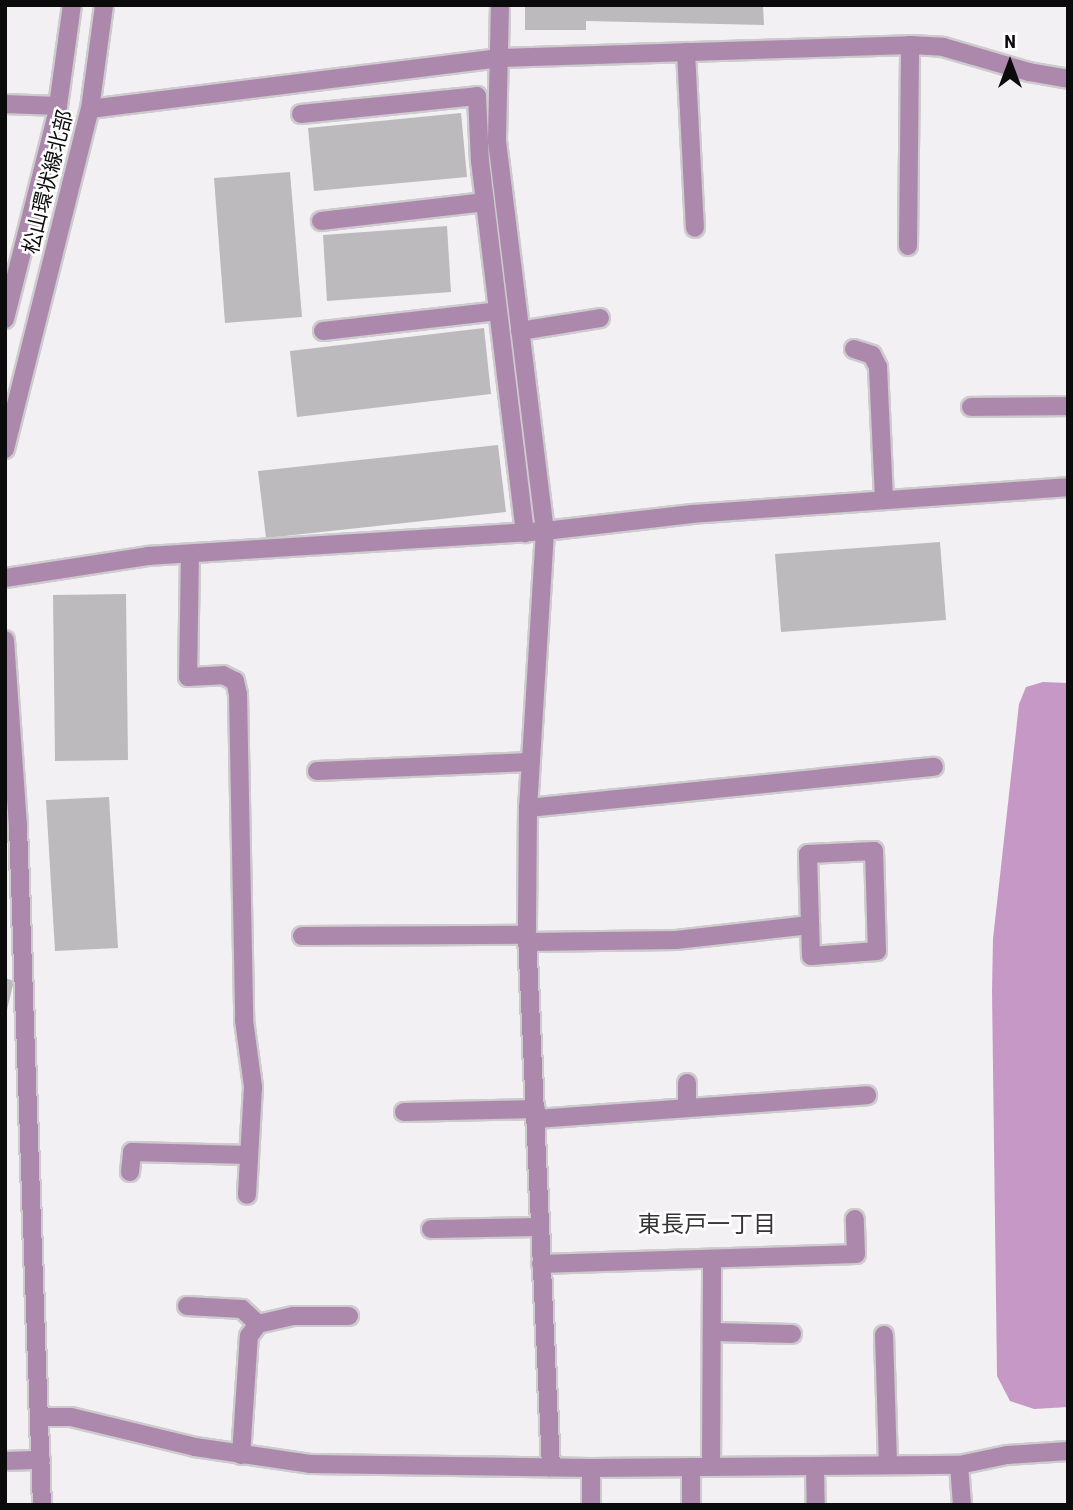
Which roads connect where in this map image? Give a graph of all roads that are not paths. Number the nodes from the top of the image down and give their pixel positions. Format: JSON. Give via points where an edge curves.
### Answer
{"nodes":[{"id":1,"x":72,"y":5,"type":"edge"},
{"id":2,"x":104,"y":5,"type":"edge"},
{"id":3,"x":500,"y":5,"type":"edge"},
{"id":4,"x":910,"y":45,"type":"junction"},
{"id":5,"x":686,"y":52,"type":"junction"},
{"id":6,"x":500,"y":58,"type":"junction"},
{"id":7,"x":1068,"y":79,"type":"edge"},
{"id":8,"x":5,"y":104,"type":"edge"},
{"id":9,"x":58,"y":106,"type":"junction"},
{"id":10,"x":90,"y":109,"type":"junction"},
{"id":11,"x":301,"y":114,"type":"dead end"},
{"id":12,"x":485,"y":202,"type":"junction"},
{"id":13,"x":321,"y":221,"type":"dead end"},
{"id":14,"x":695,"y":228,"type":"dead end"},
{"id":15,"x":908,"y":246,"type":"dead end"},
{"id":16,"x":498,"y":311,"type":"junction"},
{"id":17,"x":600,"y":318,"type":"dead end"},
{"id":18,"x":5,"y":319,"type":"edge"},
{"id":19,"x":323,"y":331,"type":"dead end"},
{"id":20,"x":520,"y":331,"type":"junction"},
{"id":21,"x":854,"y":349,"type":"dead end"},
{"id":22,"x":1068,"y":406,"type":"edge"},
{"id":23,"x":971,"y":407,"type":"dead end"},
{"id":24,"x":5,"y":449,"type":"edge"},
{"id":25,"x":1068,"y":486,"type":"edge"},
{"id":26,"x":884,"y":500,"type":"junction"},
{"id":27,"x":545,"y":531,"type":"junction"},
{"id":28,"x":525,"y":533,"type":"junction"},
{"id":29,"x":190,"y":554,"type":"junction"},
{"id":30,"x":5,"y":578,"type":"edge"},
{"id":31,"x":5,"y":640,"type":"edge"},
{"id":32,"x":530,"y":762,"type":"junction"},
{"id":33,"x":934,"y":768,"type":"dead end"},
{"id":34,"x":317,"y":771,"type":"dead end"},
{"id":35,"x":528,"y":808,"type":"junction"},
{"id":36,"x":810,"y":925,"type":"junction"},
{"id":37,"x":302,"y":936,"type":"dead end"},
{"id":38,"x":528,"y":939,"type":"junction"},
{"id":39,"x":687,"y":1083,"type":"dead end"},
{"id":40,"x":867,"y":1094,"type":"dead end"},
{"id":41,"x":687,"y":1108,"type":"junction"},
{"id":42,"x":404,"y":1112,"type":"dead end"},
{"id":43,"x":536,"y":1114,"type":"junction"},
{"id":44,"x":249,"y":1155,"type":"junction"},
{"id":45,"x":130,"y":1172,"type":"dead end"},
{"id":46,"x":247,"y":1195,"type":"dead end"},
{"id":47,"x":855,"y":1219,"type":"dead end"},
{"id":48,"x":540,"y":1227,"type":"junction"},
{"id":49,"x":431,"y":1229,"type":"dead end"},
{"id":50,"x":712,"y":1259,"type":"junction"},
{"id":51,"x":541,"y":1264,"type":"junction"},
{"id":52,"x":187,"y":1306,"type":"dead end"},
{"id":53,"x":349,"y":1317,"type":"dead end"},
{"id":54,"x":258,"y":1324,"type":"junction"},
{"id":55,"x":712,"y":1332,"type":"junction"},
{"id":56,"x":792,"y":1334,"type":"dead end"},
{"id":57,"x":884,"y":1335,"type":"dead end"},
{"id":58,"x":41,"y":1417,"type":"junction"},
{"id":59,"x":1068,"y":1451,"type":"edge"},
{"id":60,"x":241,"y":1455,"type":"junction"},
{"id":61,"x":41,"y":1460,"type":"junction"},
{"id":62,"x":5,"y":1461,"type":"edge"},
{"id":63,"x":888,"y":1465,"type":"junction"},
{"id":64,"x":959,"y":1465,"type":"junction"},
{"id":65,"x":711,"y":1466,"type":"junction"},
{"id":66,"x":815,"y":1466,"type":"junction"},
{"id":67,"x":551,"y":1467,"type":"junction"},
{"id":68,"x":691,"y":1467,"type":"junction"},
{"id":69,"x":591,"y":1468,"type":"junction"},
{"id":70,"x":41,"y":1505,"type":"edge"},
{"id":71,"x":591,"y":1505,"type":"edge"},
{"id":72,"x":691,"y":1505,"type":"edge"},
{"id":73,"x":816,"y":1505,"type":"edge"},
{"id":74,"x":962,"y":1505,"type":"edge"}],
"edges":[{"from":1,"to":9,"type":"street","name":"松山環状線北部"},
{"from":2,"to":10,"type":"street","name":"松山環状線北部"},
{"from":3,"to":6,"type":"street"},
{"from":4,"to":5,"type":"street"},
{"from":4,"to":7,"type":"street","via":[[943,47]]},
{"from":4,"to":15,"type":"street"},
{"from":5,"to":6,"type":"street"},
{"from":5,"to":14,"type":"street"},
{"from":6,"to":10,"type":"street"},
{"from":6,"to":20,"type":"street","via":[[497,141]]},
{"from":8,"to":9,"type":"street"},
{"from":9,"to":18,"type":"street","name":"松山環状線北部"},
{"from":10,"to":24,"type":"street","name":"松山環状線北部"},
{"from":11,"to":12,"type":"street","via":[[477,96]]},
{"from":12,"to":13,"type":"street"},
{"from":12,"to":16,"type":"street"},
{"from":16,"to":19,"type":"street"},
{"from":16,"to":28,"type":"street"},
{"from":17,"to":20,"type":"street"},
{"from":20,"to":27,"type":"street"},
{"from":21,"to":26,"type":"street","via":[[872,355],[878,367]]},
{"from":22,"to":23,"type":"street"},
{"from":25,"to":26,"type":"street"},
{"from":26,"to":27,"type":"street","via":[[692,513]]},
{"from":27,"to":28,"type":"street"},
{"from":27,"to":32,"type":"street"},
{"from":28,"to":29,"type":"street"},
{"from":29,"to":30,"type":"street"},
{"from":29,"to":44,"type":"street","via":[[188,677],[223,675],[235,681],[238,694],[244,1020],[253,1087]]},
{"from":31,"to":58,"type":"street","via":[[18,826]]},
{"from":32,"to":34,"type":"street"},
{"from":32,"to":35,"type":"street"},
{"from":33,"to":35,"type":"street"},
{"from":35,"to":38,"type":"street"},
{"from":36,"to":36,"type":"street","via":[[811,956],[877,951],[874,851],[808,854]]},
{"from":36,"to":38,"type":"street","via":[[676,940]]},
{"from":37,"to":38,"type":"street"},
{"from":38,"to":43,"type":"street"},
{"from":39,"to":41,"type":"street"},
{"from":40,"to":41,"type":"street"},
{"from":41,"to":43,"type":"street"},
{"from":42,"to":43,"type":"street"},
{"from":43,"to":48,"type":"street"},
{"from":44,"to":45,"type":"street","via":[[132,1153]]},
{"from":44,"to":46,"type":"street"},
{"from":47,"to":50,"type":"street","via":[[856,1254]]},
{"from":48,"to":49,"type":"street"},
{"from":48,"to":51,"type":"street"},
{"from":50,"to":51,"type":"street"},
{"from":50,"to":55,"type":"street"},
{"from":51,"to":67,"type":"street"},
{"from":52,"to":54,"type":"street","via":[[242,1309]]},
{"from":53,"to":54,"type":"street","via":[[293,1317]]},
{"from":54,"to":60,"type":"street","via":[[249,1336]]},
{"from":55,"to":56,"type":"street"},
{"from":55,"to":65,"type":"street"},
{"from":57,"to":63,"type":"street"},
{"from":58,"to":60,"type":"street","via":[[71,1417]]},
{"from":58,"to":61,"type":"street"},
{"from":59,"to":64,"type":"street","via":[[1007,1455]]},
{"from":60,"to":67,"type":"street","via":[[310,1464]]},
{"from":61,"to":62,"type":"street"},
{"from":61,"to":70,"type":"street"},
{"from":63,"to":64,"type":"street"},
{"from":63,"to":66,"type":"street"},
{"from":64,"to":74,"type":"street"},
{"from":65,"to":66,"type":"street"},
{"from":65,"to":68,"type":"street"},
{"from":66,"to":73,"type":"street"},
{"from":67,"to":69,"type":"street"},
{"from":68,"to":69,"type":"street"},
{"from":68,"to":72,"type":"street"},
{"from":69,"to":71,"type":"street"}]}
